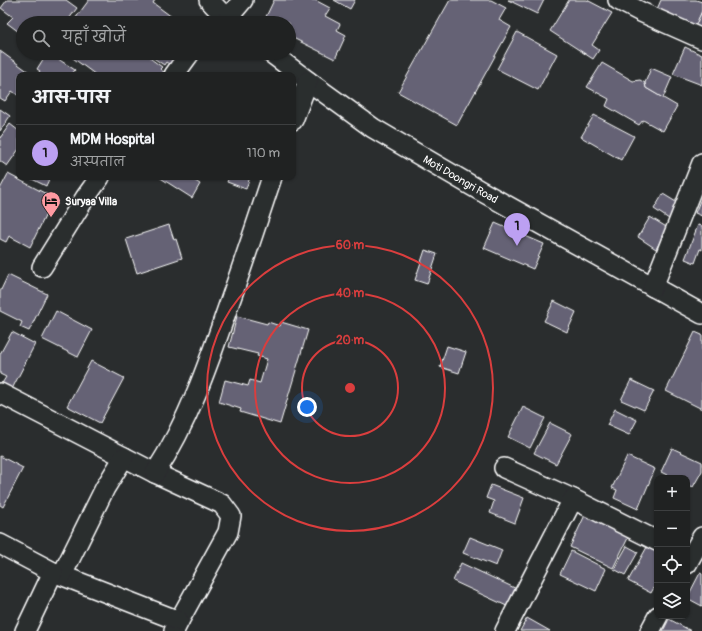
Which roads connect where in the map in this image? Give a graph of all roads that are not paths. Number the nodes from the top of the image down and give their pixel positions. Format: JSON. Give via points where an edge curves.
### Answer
{"nodes":[{"id":1,"x":243,"y":0,"type":"edge"},
{"id":2,"x":618,"y":0,"type":"edge"},
{"id":3,"x":644,"y":6,"type":"edge"},
{"id":4,"x":220,"y":15,"type":"edge"},
{"id":5,"x":702,"y":39,"type":"edge"},
{"id":6,"x":185,"y":60,"type":"edge"},
{"id":7,"x":280,"y":60,"type":"edge"},
{"id":8,"x":176,"y":72,"type":"edge"},
{"id":9,"x":308,"y":81,"type":"junction"},
{"id":10,"x":296,"y":112,"type":"edge"},
{"id":11,"x":702,"y":163,"type":"edge"},
{"id":12,"x":98,"y":180,"type":"edge"},
{"id":13,"x":271,"y":180,"type":"edge"},
{"id":14,"x":42,"y":267,"type":"dead end"},
{"id":15,"x":654,"y":287,"type":"junction"},
{"id":16,"x":702,"y":314,"type":"edge"},
{"id":17,"x":0,"y":393,"type":"edge"},
{"id":18,"x":124,"y":457,"type":"junction"},
{"id":19,"x":504,"y":468,"type":"dead end"},
{"id":20,"x":155,"y":473,"type":"junction"},
{"id":21,"x":573,"y":499,"type":"junction"},
{"id":22,"x":702,"y":537,"type":"edge"},
{"id":23,"x":654,"y":540,"type":"edge"},
{"id":24,"x":0,"y":544,"type":"edge"},
{"id":25,"x":690,"y":556,"type":"edge"},
{"id":26,"x":58,"y":574,"type":"junction"},
{"id":27,"x":656,"y":619,"type":"edge"},
{"id":28,"x":176,"y":626,"type":"edge"},
{"id":29,"x":25,"y":631,"type":"edge"},
{"id":30,"x":505,"y":631,"type":"edge"},
{"id":31,"x":650,"y":631,"type":"edge"}],
"edges":[{"from":1,"to":4,"type":"street"},
{"from":2,"to":3,"type":"street"},
{"from":3,"to":5,"type":"street"},
{"from":6,"to":8,"type":"street"},
{"from":7,"to":9,"type":"street","name":"Moti Doongri Road"},
{"from":9,"to":10,"type":"street"},
{"from":9,"to":15,"type":"street","name":"Moti Doongri Road","via":[[373,128]]},
{"from":11,"to":15,"type":"street"},
{"from":12,"to":14,"type":"street"},
{"from":13,"to":20,"type":"street","via":[[211,358],[189,411]]},
{"from":15,"to":16,"type":"street","name":"Moti Doongri Road"},
{"from":17,"to":18,"type":"street"},
{"from":18,"to":20,"type":"street"},
{"from":18,"to":26,"type":"street"},
{"from":19,"to":21,"type":"street"},
{"from":20,"to":28,"type":"street","via":[[222,504],[231,516],[228,532]]},
{"from":21,"to":23,"type":"street"},
{"from":21,"to":30,"type":"street"},
{"from":22,"to":25,"type":"street"},
{"from":24,"to":26,"type":"street"},
{"from":26,"to":28,"type":"street"},
{"from":26,"to":29,"type":"street"},
{"from":27,"to":31,"type":"street"}]}
